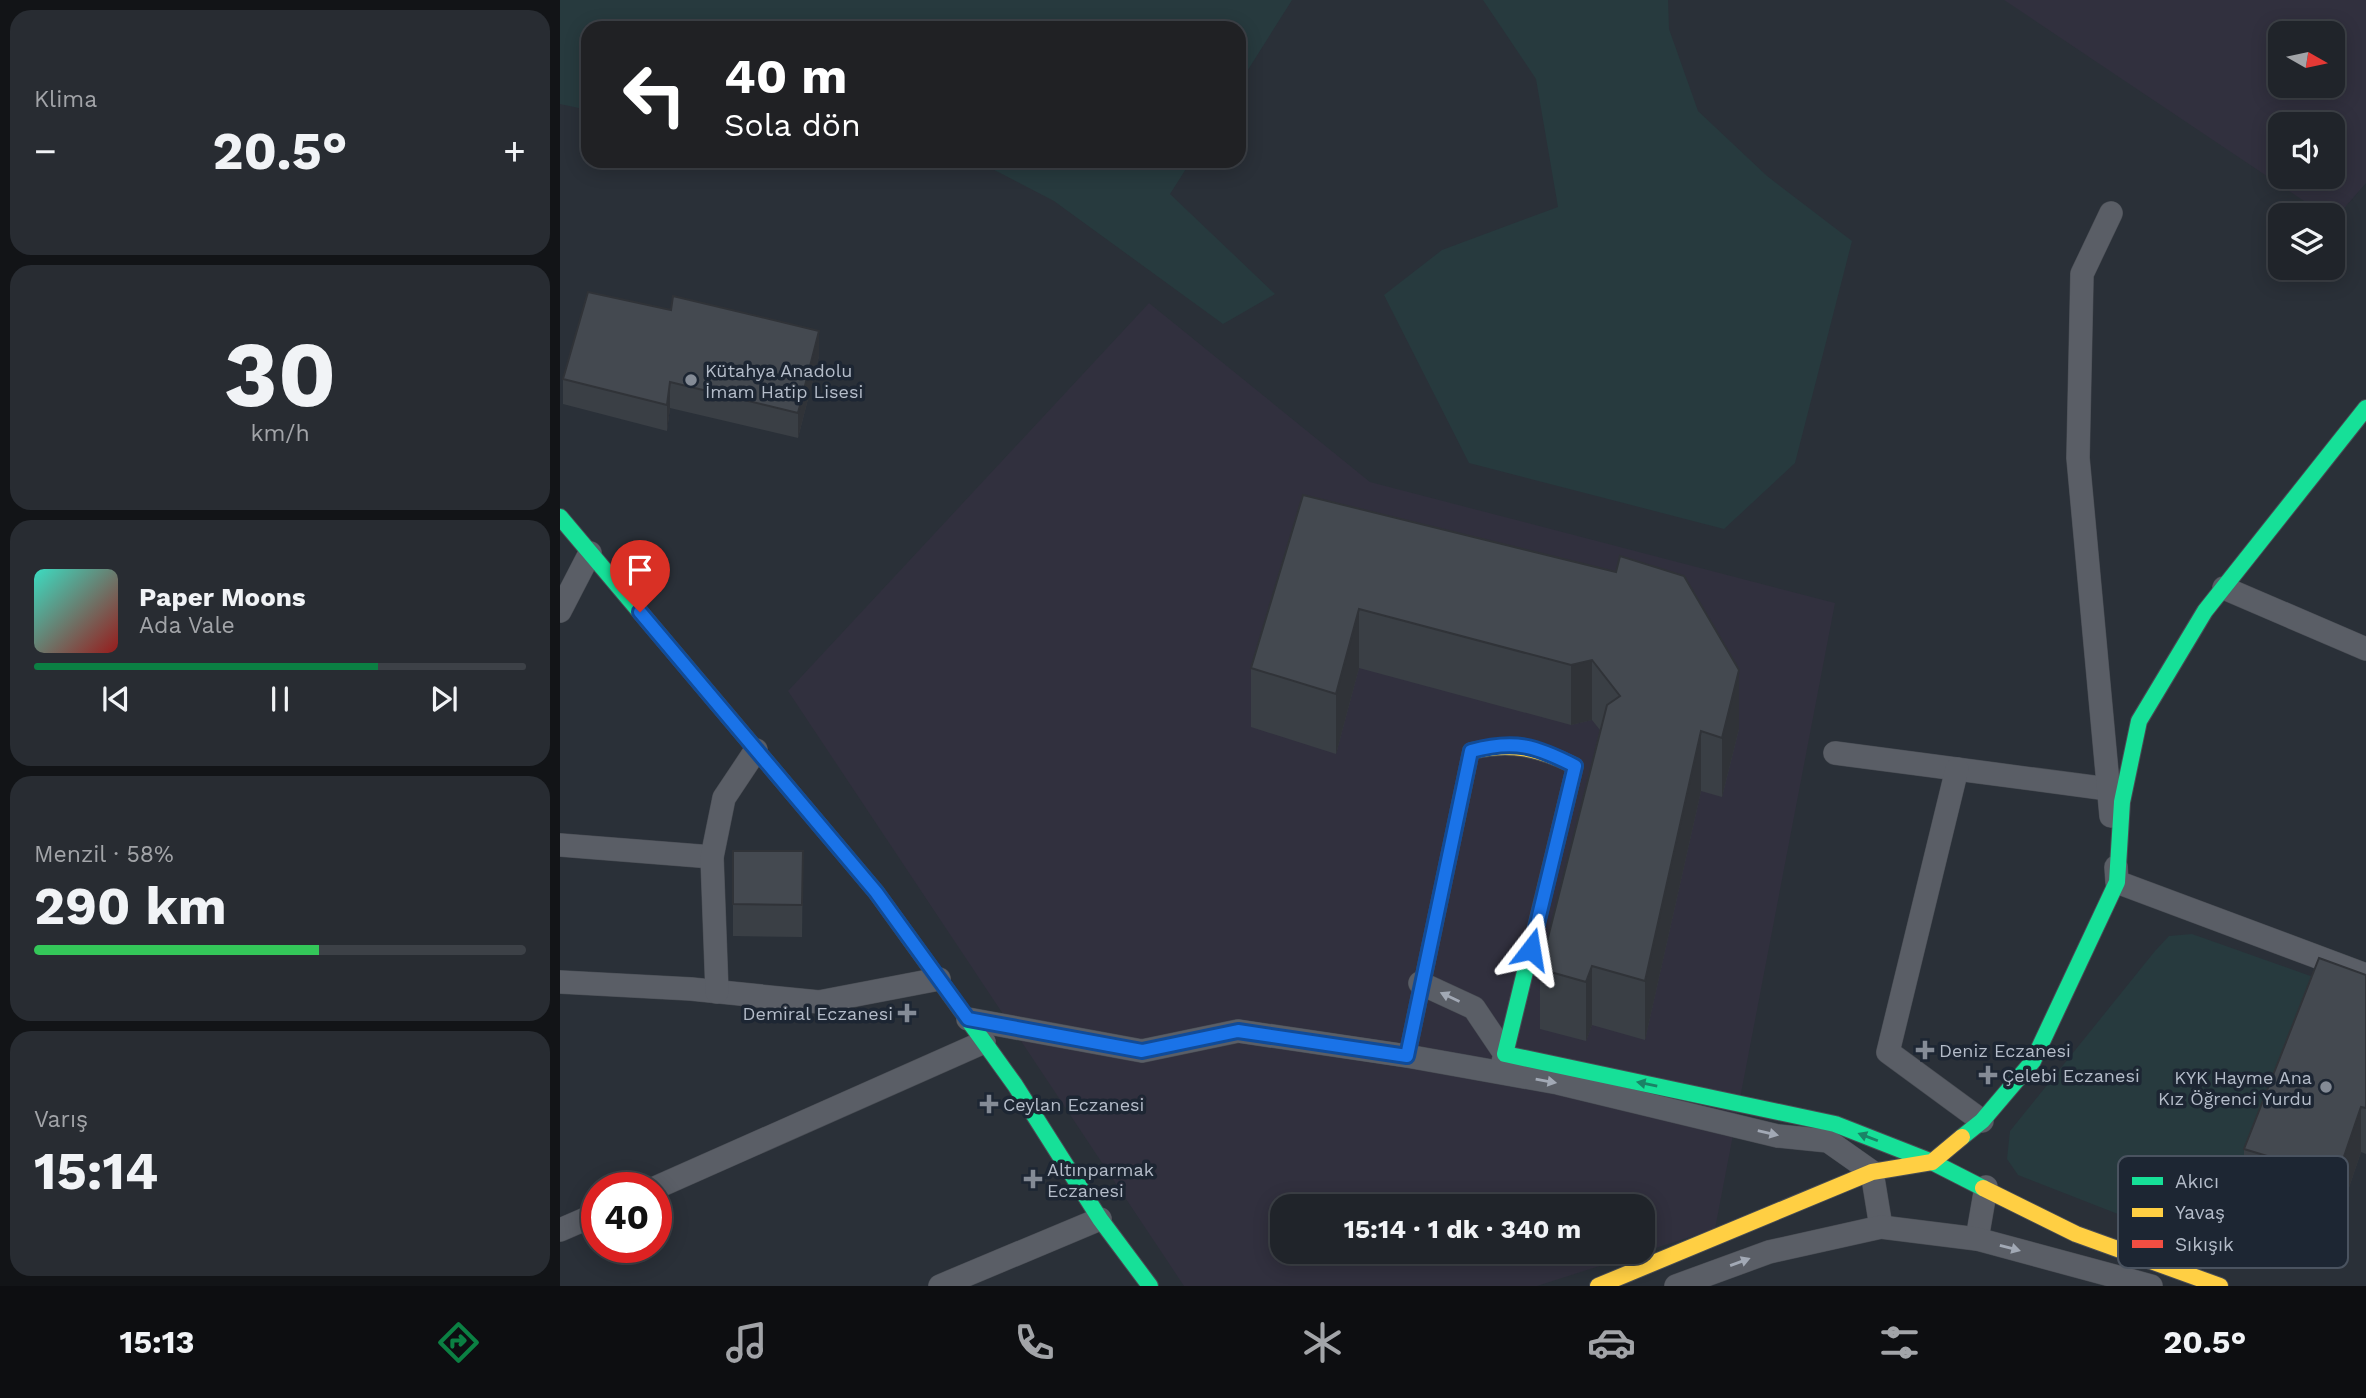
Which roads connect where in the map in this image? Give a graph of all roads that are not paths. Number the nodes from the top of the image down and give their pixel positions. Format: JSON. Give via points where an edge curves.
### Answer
{"nodes":[{"id":1,"x":2111,"y":213,"type":"dead end"},
{"id":2,"x":2366,"y":408,"type":"edge"},
{"id":3,"x":560,"y":517,"type":"edge"},
{"id":4,"x":590,"y":552,"type":"junction"},
{"id":5,"x":2224,"y":588,"type":"junction"},
{"id":6,"x":560,"y":611,"type":"edge"},
{"id":7,"x":2366,"y":649,"type":"edge"},
{"id":8,"x":756,"y":750,"type":"junction"},
{"id":9,"x":1835,"y":753,"type":"dead end"},
{"id":10,"x":1957,"y":769,"type":"junction"},
{"id":11,"x":2108,"y":789,"type":"junction"},
{"id":12,"x":560,"y":845,"type":"edge"},
{"id":13,"x":712,"y":858,"type":"junction"},
{"id":14,"x":2117,"y":882,"type":"junction"},
{"id":15,"x":2366,"y":975,"type":"edge"},
{"id":16,"x":939,"y":979,"type":"junction"},
{"id":17,"x":560,"y":982,"type":"edge"},
{"id":18,"x":1420,"y":983,"type":"junction"},
{"id":19,"x":717,"y":992,"type":"junction"},
{"id":20,"x":968,"y":1019,"type":"junction"},
{"id":21,"x":984,"y":1042,"type":"junction"},
{"id":22,"x":1407,"y":1056,"type":"junction"},
{"id":23,"x":1502,"y":1063,"type":"junction"},
{"id":24,"x":1982,"y":1121,"type":"junction"},
{"id":25,"x":1932,"y":1162,"type":"junction"},
{"id":26,"x":1872,"y":1172,"type":"junction"},
{"id":27,"x":672,"y":1180,"type":"edge"},
{"id":28,"x":1986,"y":1187,"type":"junction"},
{"id":29,"x":1100,"y":1219,"type":"junction"},
{"id":30,"x":581,"y":1221,"type":"edge"},
{"id":31,"x":1881,"y":1227,"type":"junction"},
{"id":32,"x":560,"y":1230,"type":"edge"},
{"id":33,"x":1977,"y":1239,"type":"junction"},
{"id":34,"x":2118,"y":1249,"type":"edge"},
{"id":35,"x":2170,"y":1268,"type":"edge"},
{"id":36,"x":940,"y":1286,"type":"edge"},
{"id":37,"x":1150,"y":1286,"type":"edge"},
{"id":38,"x":1598,"y":1286,"type":"edge"},
{"id":39,"x":1676,"y":1286,"type":"edge"},
{"id":40,"x":2151,"y":1286,"type":"edge"},
{"id":41,"x":2220,"y":1286,"type":"edge"}],
"edges":[{"from":1,"to":11,"type":"street","via":[[2082,275],[2078,458]]},
{"from":2,"to":5,"type":"street"},
{"from":3,"to":4,"type":"street"},
{"from":4,"to":6,"type":"street"},
{"from":4,"to":8,"type":"street"},
{"from":5,"to":7,"type":"street"},
{"from":5,"to":14,"type":"street","via":[[2205,611],[2139,721],[2122,802]]},
{"from":8,"to":13,"type":"street","via":[[724,798]]},
{"from":8,"to":16,"type":"street","via":[[876,892]]},
{"from":9,"to":10,"type":"street"},
{"from":10,"to":11,"type":"street"},
{"from":10,"to":24,"type":"street","via":[[1888,1052]]},
{"from":11,"to":14,"type":"street"},
{"from":12,"to":13,"type":"street"},
{"from":13,"to":19,"type":"street"},
{"from":14,"to":15,"type":"street"},
{"from":14,"to":24,"type":"street","via":[[2033,1061]]},
{"from":16,"to":19,"type":"street","via":[[819,1002]]},
{"from":16,"to":20,"type":"street"},
{"from":17,"to":19,"type":"street"},
{"from":18,"to":22,"type":"street"},
{"from":23,"to":18,"type":"street","one_way":true,"via":[[1475,1008]]},
{"from":18,"to":23,"type":"street","via":[[1471,751],[1502,743],[1549,752],[1575,766]]},
{"from":20,"to":21,"type":"street"},
{"from":20,"to":22,"type":"street","via":[[1142,1051],[1238,1031]]},
{"from":21,"to":27,"type":"street"},
{"from":21,"to":29,"type":"street"},
{"from":22,"to":23,"type":"street"},
{"from":25,"to":23,"type":"street","one_way":true,"via":[[1835,1125]]},
{"from":23,"to":26,"type":"street","one_way":true,"via":[[1558,1083],[1778,1136],[1828,1141]]},
{"from":24,"to":25,"type":"street"},
{"from":25,"to":26,"type":"street"},
{"from":25,"to":28,"type":"street"},
{"from":26,"to":31,"type":"street"},
{"from":26,"to":38,"type":"street"},
{"from":28,"to":33,"type":"street"},
{"from":28,"to":34,"type":"street","via":[[2076,1234]]},
{"from":29,"to":36,"type":"street"},
{"from":29,"to":37,"type":"street"},
{"from":30,"to":32,"type":"street"},
{"from":31,"to":33,"type":"street"},
{"from":39,"to":31,"type":"street","one_way":true,"via":[[1769,1252]]},
{"from":33,"to":40,"type":"street","one_way":true},
{"from":35,"to":41,"type":"street"}]}
